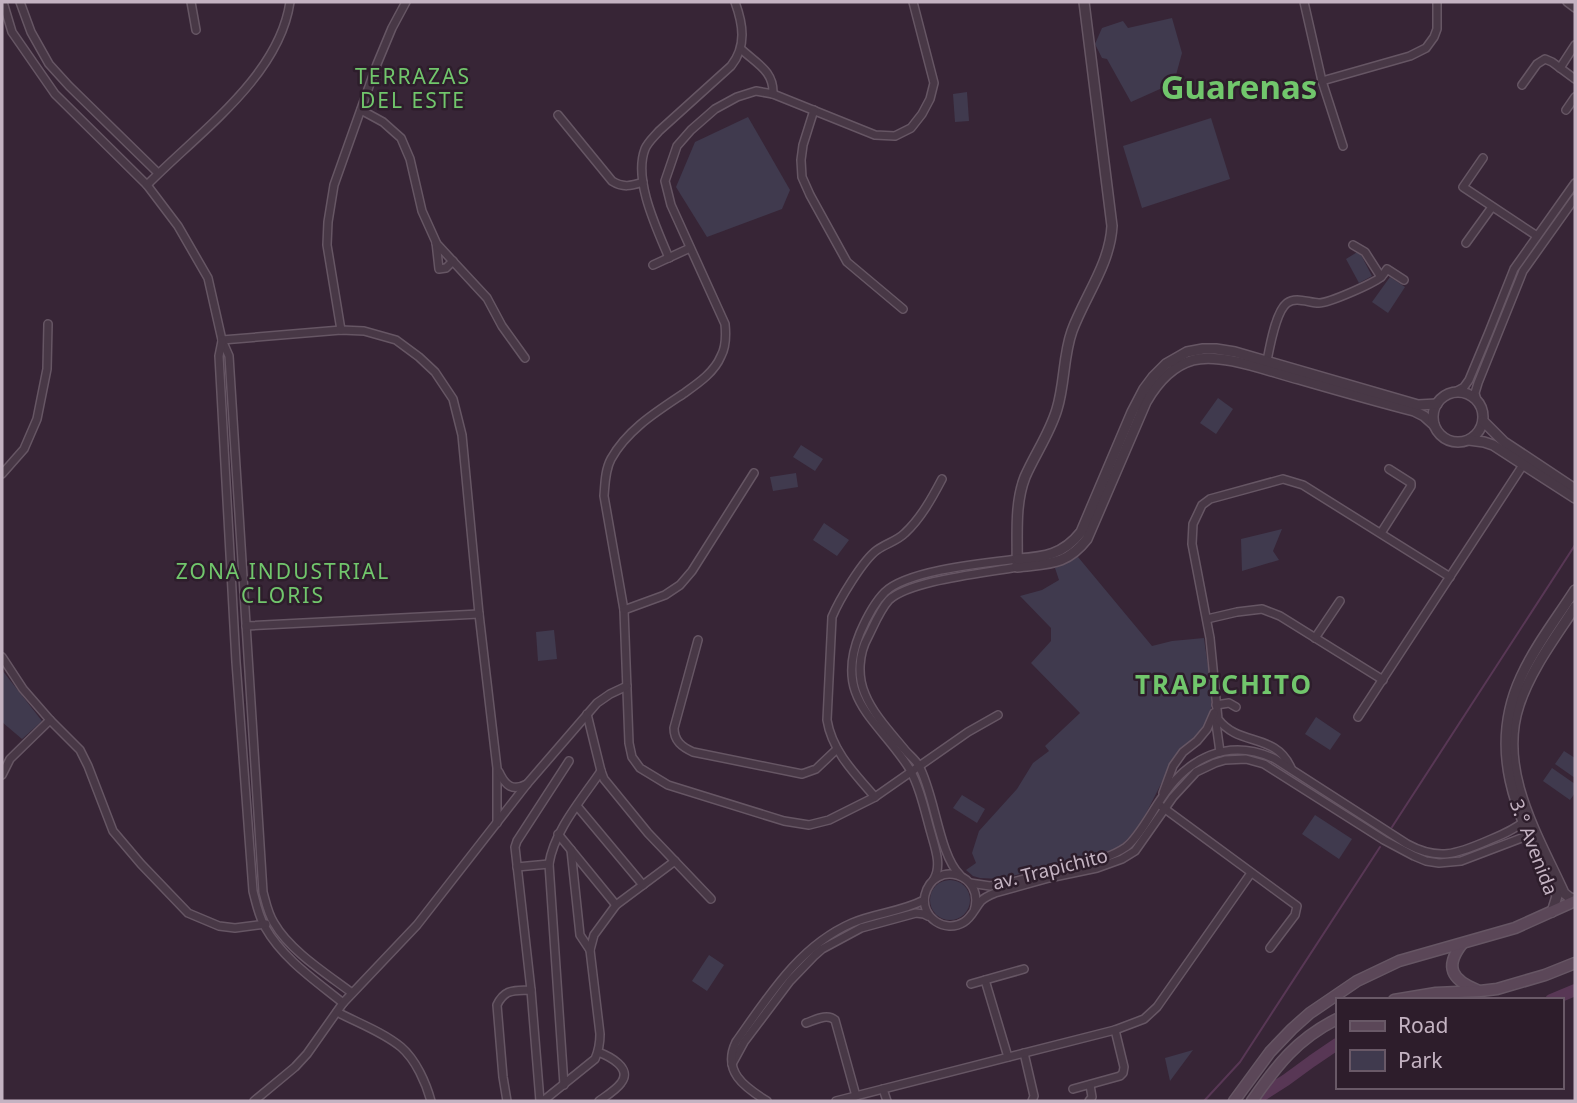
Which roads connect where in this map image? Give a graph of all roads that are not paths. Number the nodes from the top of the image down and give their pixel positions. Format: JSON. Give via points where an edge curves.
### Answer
{"nodes":[{"id":1,"x":3,"y":2,"type":"edge"},
{"id":2,"x":20,"y":2,"type":"edge"},
{"id":3,"x":191,"y":2,"type":"edge"},
{"id":4,"x":290,"y":2,"type":"edge"},
{"id":5,"x":405,"y":2,"type":"edge"},
{"id":6,"x":735,"y":2,"type":"edge"},
{"id":7,"x":913,"y":2,"type":"edge"},
{"id":8,"x":1084,"y":2,"type":"edge"},
{"id":9,"x":1304,"y":2,"type":"edge"},
{"id":10,"x":1437,"y":2,"type":"edge"},
{"id":11,"x":1567,"y":2,"type":"edge"},
{"id":12,"x":1575,"y":8,"type":"edge"},
{"id":13,"x":4,"y":15,"type":"edge"},
{"id":14,"x":196,"y":30,"type":"dead end"},
{"id":15,"x":1575,"y":46,"type":"edge"},
{"id":16,"x":741,"y":49,"type":"junction"},
{"id":17,"x":1560,"y":68,"type":"junction"},
{"id":18,"x":1575,"y":79,"type":"edge"},
{"id":19,"x":1322,"y":81,"type":"junction"},
{"id":20,"x":1522,"y":85,"type":"dead end"},
{"id":21,"x":773,"y":94,"type":"junction"},
{"id":22,"x":1575,"y":97,"type":"edge"},
{"id":23,"x":361,"y":110,"type":"junction"},
{"id":24,"x":814,"y":110,"type":"junction"},
{"id":25,"x":1566,"y":110,"type":"dead end"},
{"id":26,"x":558,"y":116,"type":"dead end"},
{"id":27,"x":1343,"y":146,"type":"dead end"},
{"id":28,"x":1483,"y":158,"type":"dead end"},
{"id":29,"x":158,"y":173,"type":"junction"},
{"id":30,"x":643,"y":182,"type":"junction"},
{"id":31,"x":1575,"y":183,"type":"edge"},
{"id":32,"x":147,"y":185,"type":"junction"},
{"id":33,"x":1575,"y":198,"type":"edge"},
{"id":34,"x":1492,"y":207,"type":"junction"},
{"id":35,"x":436,"y":242,"type":"junction"},
{"id":36,"x":1536,"y":242,"type":"junction"},
{"id":37,"x":1466,"y":243,"type":"dead end"},
{"id":38,"x":1353,"y":245,"type":"dead end"},
{"id":39,"x":690,"y":248,"type":"junction"},
{"id":40,"x":669,"y":258,"type":"junction"},
{"id":41,"x":453,"y":261,"type":"junction"},
{"id":42,"x":653,"y":265,"type":"dead end"},
{"id":43,"x":1381,"y":277,"type":"junction"},
{"id":44,"x":1404,"y":280,"type":"dead end"},
{"id":45,"x":903,"y":309,"type":"dead end"},
{"id":46,"x":48,"y":324,"type":"dead end"},
{"id":47,"x":341,"y":330,"type":"junction"},
{"id":48,"x":222,"y":340,"type":"junction"},
{"id":49,"x":525,"y":358,"type":"dead end"},
{"id":50,"x":1266,"y":365,"type":"junction"},
{"id":51,"x":1455,"y":392,"type":"junction"},
{"id":52,"x":1477,"y":401,"type":"junction"},
{"id":53,"x":1437,"y":404,"type":"junction"},
{"id":54,"x":1483,"y":421,"type":"junction"},
{"id":55,"x":1434,"y":425,"type":"junction"},
{"id":56,"x":1469,"y":440,"type":"junction"},
{"id":57,"x":1523,"y":465,"type":"junction"},
{"id":58,"x":1389,"y":469,"type":"dead end"},
{"id":59,"x":754,"y":473,"type":"dead end"},
{"id":60,"x":2,"y":474,"type":"edge"},
{"id":61,"x":942,"y":479,"type":"dead end"},
{"id":62,"x":1575,"y":489,"type":"edge"},
{"id":63,"x":1575,"y":498,"type":"edge"},
{"id":64,"x":1381,"y":533,"type":"junction"},
{"id":65,"x":1018,"y":563,"type":"junction"},
{"id":66,"x":1450,"y":577,"type":"junction"},
{"id":67,"x":1575,"y":590,"type":"edge"},
{"id":68,"x":1340,"y":601,"type":"dead end"},
{"id":69,"x":1575,"y":607,"type":"edge"},
{"id":70,"x":624,"y":610,"type":"junction"},
{"id":71,"x":479,"y":614,"type":"junction"},
{"id":72,"x":1207,"y":619,"type":"junction"},
{"id":73,"x":246,"y":626,"type":"junction"},
{"id":74,"x":1315,"y":638,"type":"junction"},
{"id":75,"x":698,"y":640,"type":"dead end"},
{"id":76,"x":2,"y":657,"type":"edge"},
{"id":77,"x":1383,"y":680,"type":"junction"},
{"id":78,"x":627,"y":687,"type":"junction"},
{"id":79,"x":1236,"y":707,"type":"dead end"},
{"id":80,"x":1215,"y":709,"type":"junction"},
{"id":81,"x":587,"y":714,"type":"junction"},
{"id":82,"x":998,"y":715,"type":"dead end"},
{"id":83,"x":1359,"y":717,"type":"dead end"},
{"id":84,"x":50,"y":720,"type":"junction"},
{"id":85,"x":1231,"y":731,"type":"junction"},
{"id":86,"x":1219,"y":748,"type":"junction"},
{"id":87,"x":837,"y":749,"type":"junction"},
{"id":88,"x":569,"y":761,"type":"dead end"},
{"id":89,"x":919,"y":765,"type":"junction"},
{"id":90,"x":497,"y":768,"type":"junction"},
{"id":91,"x":1291,"y":769,"type":"junction"},
{"id":92,"x":601,"y":771,"type":"junction"},
{"id":93,"x":911,"y":771,"type":"junction"},
{"id":94,"x":2,"y":775,"type":"edge"},
{"id":95,"x":527,"y":784,"type":"junction"},
{"id":96,"x":1163,"y":796,"type":"junction"},
{"id":97,"x":875,"y":797,"type":"junction"},
{"id":98,"x":577,"y":806,"type":"junction"},
{"id":99,"x":1161,"y":806,"type":"junction"},
{"id":100,"x":1526,"y":821,"type":"junction"},
{"id":101,"x":497,"y":823,"type":"junction"},
{"id":102,"x":1532,"y":833,"type":"junction"},
{"id":103,"x":558,"y":834,"type":"junction"},
{"id":104,"x":571,"y":850,"type":"junction"},
{"id":105,"x":675,"y":861,"type":"junction"},
{"id":106,"x":549,"y":864,"type":"junction"},
{"id":107,"x":517,"y":867,"type":"junction"},
{"id":108,"x":1251,"y":873,"type":"junction"},
{"id":109,"x":960,"y":876,"type":"junction"},
{"id":110,"x":934,"y":880,"type":"junction"},
{"id":111,"x":970,"y":883,"type":"junction"},
{"id":112,"x":643,"y":885,"type":"junction"},
{"id":113,"x":711,"y":899,"type":"dead end"},
{"id":114,"x":924,"y":900,"type":"junction"},
{"id":115,"x":1575,"y":900,"type":"edge"},
{"id":116,"x":616,"y":905,"type":"junction"},
{"id":117,"x":974,"y":912,"type":"junction"},
{"id":118,"x":1552,"y":912,"type":"junction"},
{"id":119,"x":931,"y":918,"type":"junction"},
{"id":120,"x":272,"y":921,"type":"junction"},
{"id":121,"x":264,"y":925,"type":"junction"},
{"id":122,"x":1463,"y":944,"type":"junction"},
{"id":123,"x":1270,"y":948,"type":"dead end"},
{"id":124,"x":590,"y":950,"type":"junction"},
{"id":125,"x":1575,"y":963,"type":"edge"},
{"id":126,"x":1024,"y":969,"type":"dead end"},
{"id":127,"x":985,"y":980,"type":"junction"},
{"id":128,"x":971,"y":984,"type":"dead end"},
{"id":129,"x":531,"y":990,"type":"junction"},
{"id":130,"x":1480,"y":991,"type":"junction"},
{"id":131,"x":352,"y":993,"type":"junction"},
{"id":132,"x":1406,"y":998,"type":"edge"},
{"id":133,"x":343,"y":1003,"type":"junction"},
{"id":134,"x":337,"y":1012,"type":"junction"},
{"id":135,"x":1336,"y":1020,"type":"edge"},
{"id":136,"x":806,"y":1023,"type":"dead end"},
{"id":137,"x":1115,"y":1030,"type":"junction"},
{"id":138,"x":598,"y":1052,"type":"junction"},
{"id":139,"x":1024,"y":1053,"type":"junction"},
{"id":140,"x":1008,"y":1057,"type":"junction"},
{"id":141,"x":732,"y":1065,"type":"junction"},
{"id":142,"x":564,"y":1085,"type":"junction"},
{"id":143,"x":1090,"y":1085,"type":"junction"},
{"id":144,"x":883,"y":1089,"type":"junction"},
{"id":145,"x":1073,"y":1089,"type":"dead end"},
{"id":146,"x":856,"y":1096,"type":"junction"},
{"id":147,"x":254,"y":1101,"type":"edge"},
{"id":148,"x":431,"y":1101,"type":"edge"},
{"id":149,"x":507,"y":1101,"type":"edge"},
{"id":150,"x":542,"y":1101,"type":"edge"},
{"id":151,"x":599,"y":1101,"type":"edge"},
{"id":152,"x":764,"y":1101,"type":"edge"},
{"id":153,"x":836,"y":1101,"type":"edge"},
{"id":154,"x":887,"y":1101,"type":"edge"},
{"id":155,"x":1032,"y":1101,"type":"edge"},
{"id":156,"x":1088,"y":1101,"type":"edge"},
{"id":157,"x":1234,"y":1101,"type":"edge"},
{"id":158,"x":1252,"y":1101,"type":"edge"}],
"edges":[{"from":1,"to":13,"type":"street"},
{"from":2,"to":29,"type":"street","via":[[49,64]]},
{"from":3,"to":14,"type":"street"},
{"from":4,"to":29,"type":"street","via":[[281,37],[256,78]]},
{"from":5,"to":23,"type":"street"},
{"from":6,"to":16,"type":"street"},
{"from":7,"to":24,"type":"street","via":[[934,83],[930,99],[911,128],[895,136],[876,135]]},
{"from":8,"to":65,"type":"street","via":[[1111,236],[1071,334],[1058,409],[1021,491]]},
{"from":9,"to":19,"type":"street"},
{"from":10,"to":19,"type":"street","via":[[1437,29],[1426,48]]},
{"from":11,"to":12,"type":"street"},
{"from":13,"to":32,"type":"street","via":[[55,94]]},
{"from":15,"to":17,"type":"street"},
{"from":16,"to":21,"type":"street","via":[[771,76]]},
{"from":16,"to":30,"type":"street","via":[[731,65],[649,143]]},
{"from":17,"to":18,"type":"street"},
{"from":17,"to":20,"type":"street","via":[[1541,60]]},
{"from":19,"to":27,"type":"street"},
{"from":21,"to":24,"type":"street"},
{"from":21,"to":39,"type":"street","via":[[756,91],[715,108],[677,146],[665,181]]},
{"from":22,"to":25,"type":"street"},
{"from":23,"to":35,"type":"street","via":[[401,138]]},
{"from":23,"to":47,"type":"street","via":[[334,185],[328,222],[327,245]]},
{"from":24,"to":45,"type":"street","via":[[801,160],[810,195],[847,262]]},
{"from":26,"to":30,"type":"street","via":[[612,181],[624,186]]},
{"from":28,"to":34,"type":"street","via":[[1463,187]]},
{"from":29,"to":32,"type":"street"},
{"from":30,"to":40,"type":"street"},
{"from":31,"to":36,"type":"street"},
{"from":32,"to":48,"type":"street","via":[[208,278]]},
{"from":33,"to":36,"type":"street"},
{"from":34,"to":36,"type":"street"},
{"from":34,"to":37,"type":"street"},
{"from":35,"to":41,"type":"street"},
{"from":35,"to":41,"type":"street","via":[[439,269]]},
{"from":36,"to":51,"type":"street","via":[[1514,269],[1469,380]]},
{"from":36,"to":52,"type":"street","via":[[1478,383]]},
{"from":38,"to":43,"type":"street","via":[[1365,252]]},
{"from":39,"to":40,"type":"street"},
{"from":39,"to":70,"type":"street","via":[[726,335],[714,369],[639,424],[610,461],[604,496]]},
{"from":40,"to":42,"type":"street"},
{"from":41,"to":49,"type":"street","via":[[487,298]]},
{"from":43,"to":44,"type":"street","via":[[1387,269]]},
{"from":43,"to":50,"type":"street","via":[[1326,303],[1297,300],[1285,304]]},
{"from":46,"to":60,"type":"street","via":[[47,369],[37,419],[24,449]]},
{"from":47,"to":48,"type":"street"},
{"from":47,"to":71,"type":"street","via":[[396,340],[435,372],[453,399],[462,435]]},
{"from":48,"to":73,"type":"street","via":[[229,356]]},
{"from":48,"to":121,"type":"street","via":[[219,356],[236,662],[253,891]]},
{"from":50,"to":53,"type":"street","via":[[1418,405]]},
{"from":50,"to":55,"type":"street","via":[[1414,411]]},
{"from":50,"to":65,"type":"street","via":[[1206,358],[1169,372],[1146,402],[1080,549],[1061,561]]},
{"from":51,"to":52,"type":"street"},
{"from":51,"to":53,"type":"street"},
{"from":52,"to":54,"type":"street"},
{"from":53,"to":55,"type":"street"},
{"from":54,"to":56,"type":"street"},
{"from":54,"to":62,"type":"street","via":[[1504,442]]},
{"from":55,"to":56,"type":"street","via":[[1445,439]]},
{"from":56,"to":57,"type":"street","via":[[1493,445]]},
{"from":57,"to":63,"type":"street"},
{"from":57,"to":66,"type":"street"},
{"from":58,"to":64,"type":"street","via":[[1411,486]]},
{"from":59,"to":70,"type":"street","via":[[680,585]]},
{"from":61,"to":87,"type":"street","via":[[905,533],[867,560],[835,608],[827,720]]},
{"from":64,"to":66,"type":"street"},
{"from":64,"to":72,"type":"street","via":[[1303,485],[1283,479],[1210,499],[1193,524],[1192,544]]},
{"from":65,"to":89,"type":"street","via":[[905,590],[888,601],[870,632],[861,662],[864,692]]},
{"from":65,"to":93,"type":"street","via":[[979,564],[908,578],[886,591],[870,612],[854,649],[853,688]]},
{"from":66,"to":77,"type":"street"},
{"from":67,"to":100,"type":"street","name":"3.° Avenida","via":[[1521,676],[1507,720],[1504,748],[1509,777]]},
{"from":68,"to":74,"type":"street"},
{"from":69,"to":100,"type":"street","name":"3.° Avenida","via":[[1519,704],[1515,765]]},
{"from":70,"to":78,"type":"street"},
{"from":71,"to":73,"type":"street"},
{"from":71,"to":90,"type":"street"},
{"from":72,"to":74,"type":"street","via":[[1266,609]]},
{"from":72,"to":80,"type":"street"},
{"from":73,"to":120,"type":"street","via":[[263,892]]},
{"from":74,"to":77,"type":"street"},
{"from":75,"to":87,"type":"street","via":[[674,728],[680,744],[693,752],[802,774],[816,769]]},
{"from":76,"to":84,"type":"street"},
{"from":77,"to":83,"type":"street"},
{"from":78,"to":81,"type":"street","via":[[610,694]]},
{"from":78,"to":97,"type":"street","via":[[632,757],[640,768],[668,785],[809,825]]},
{"from":79,"to":80,"type":"street","via":[[1229,703]]},
{"from":80,"to":85,"type":"street"},
{"from":80,"to":86,"type":"street"},
{"from":80,"to":96,"type":"street","via":[[1208,729],[1173,766]]},
{"from":81,"to":92,"type":"street"},
{"from":81,"to":95,"type":"street"},
{"from":82,"to":89,"type":"street"},
{"from":84,"to":94,"type":"street","via":[[10,759]]},
{"from":84,"to":121,"type":"street","via":[[80,750],[113,831],[188,913],[219,926]]},
{"from":85,"to":86,"type":"street","name":"av. Trapichito","via":[[1221,739]]},
{"from":85,"to":91,"type":"street","name":"av. Trapichito","via":[[1278,750]]},
{"from":86,"to":91,"type":"street","name":"av. Trapichito","via":[[1256,751]]},
{"from":86,"to":96,"type":"street","name":"av. Trapichito","via":[[1188,768]]},
{"from":87,"to":97,"type":"street"},
{"from":88,"to":107,"type":"street","via":[[517,841]]},
{"from":89,"to":93,"type":"street"},
{"from":89,"to":109,"type":"street","via":[[948,858]]},
{"from":90,"to":95,"type":"street","via":[[507,786]]},
{"from":90,"to":101,"type":"street"},
{"from":91,"to":100,"type":"street","name":"av. Trapichito","via":[[1424,853],[1462,852]]},
{"from":92,"to":98,"type":"street"},
{"from":92,"to":105,"type":"street"},
{"from":93,"to":97,"type":"street"},
{"from":93,"to":110,"type":"street","via":[[936,850]]},
{"from":95,"to":101,"type":"street"},
{"from":96,"to":99,"type":"street","name":"av. Trapichito"},
{"from":98,"to":103,"type":"street"},
{"from":98,"to":112,"type":"street"},
{"from":99,"to":102,"type":"street","via":[[1196,772],[1225,760],[1246,759],[1275,769],[1384,840],[1426,861],[1461,860]]},
{"from":99,"to":108,"type":"street"},
{"from":99,"to":111,"type":"street","name":"av. Trapichito","via":[[1130,843],[1111,856],[1010,883]]},
{"from":99,"to":117,"type":"street","via":[[1140,845],[1122,859],[995,893]]},
{"from":100,"to":102,"type":"street"},
{"from":101,"to":131,"type":"street","via":[[417,925]]},
{"from":102,"to":115,"type":"street","via":[[1564,894]]},
{"from":102,"to":118,"type":"street","name":"3.° Avenida","via":[[1557,896]]},
{"from":103,"to":104,"type":"street"},
{"from":103,"to":106,"type":"street"},
{"from":104,"to":116,"type":"street"},
{"from":104,"to":124,"type":"street","via":[[580,935]]},
{"from":105,"to":112,"type":"street"},
{"from":105,"to":113,"type":"street"},
{"from":106,"to":107,"type":"street"},
{"from":106,"to":142,"type":"street"},
{"from":107,"to":129,"type":"street"},
{"from":108,"to":123,"type":"street","via":[[1297,906]]},
{"from":108,"to":137,"type":"street","via":[[1157,1007],[1143,1019]]},
{"from":109,"to":110,"type":"street","via":[[947,874]]},
{"from":109,"to":111,"type":"street"},
{"from":110,"to":114,"type":"street"},
{"from":111,"to":117,"type":"street","via":[[976,896]]},
{"from":112,"to":116,"type":"street"},
{"from":114,"to":119,"type":"street"},
{"from":114,"to":141,"type":"street","via":[[850,924],[807,952],[736,1042]]},
{"from":115,"to":118,"type":"main road"},
{"from":116,"to":124,"type":"street","via":[[594,935]]},
{"from":117,"to":119,"type":"street","via":[[956,926]]},
{"from":118,"to":122,"type":"main road"},
{"from":119,"to":141,"type":"street","via":[[916,913],[879,922],[822,949],[790,981]]},
{"from":120,"to":121,"type":"street"},
{"from":120,"to":131,"type":"street","via":[[295,948]]},
{"from":121,"to":133,"type":"street","via":[[293,961]]},
{"from":122,"to":130,"type":"main road","via":[[1454,954],[1452,971]]},
{"from":122,"to":157,"type":"main road","via":[[1399,961],[1357,981],[1310,1013],[1270,1052]]},
{"from":124,"to":138,"type":"street"},
{"from":125,"to":130,"type":"main road"},
{"from":126,"to":127,"type":"street"},
{"from":127,"to":128,"type":"street"},
{"from":127,"to":140,"type":"street"},
{"from":129,"to":149,"type":"street","via":[[508,992],[497,1005]]},
{"from":129,"to":150,"type":"street"},
{"from":130,"to":132,"type":"main road"},
{"from":131,"to":133,"type":"street"},
{"from":133,"to":134,"type":"street"},
{"from":134,"to":147,"type":"street","via":[[295,1067]]},
{"from":134,"to":148,"type":"street","via":[[402,1048]]},
{"from":135,"to":158,"type":"main road","via":[[1297,1044]]},
{"from":136,"to":146,"type":"street","via":[[827,1017],[835,1020]]},
{"from":137,"to":139,"type":"street"},
{"from":137,"to":143,"type":"street","via":[[1123,1073]]},
{"from":138,"to":142,"type":"street"},
{"from":138,"to":151,"type":"street","via":[[619,1063],[624,1079]]},
{"from":139,"to":140,"type":"street"},
{"from":139,"to":155,"type":"street"},
{"from":140,"to":144,"type":"street"},
{"from":141,"to":152,"type":"street","via":[[741,1082]]},
{"from":142,"to":150,"type":"street"},
{"from":143,"to":145,"type":"street"},
{"from":143,"to":156,"type":"street"},
{"from":144,"to":146,"type":"street"},
{"from":144,"to":154,"type":"street"},
{"from":146,"to":153,"type":"street"}]}
